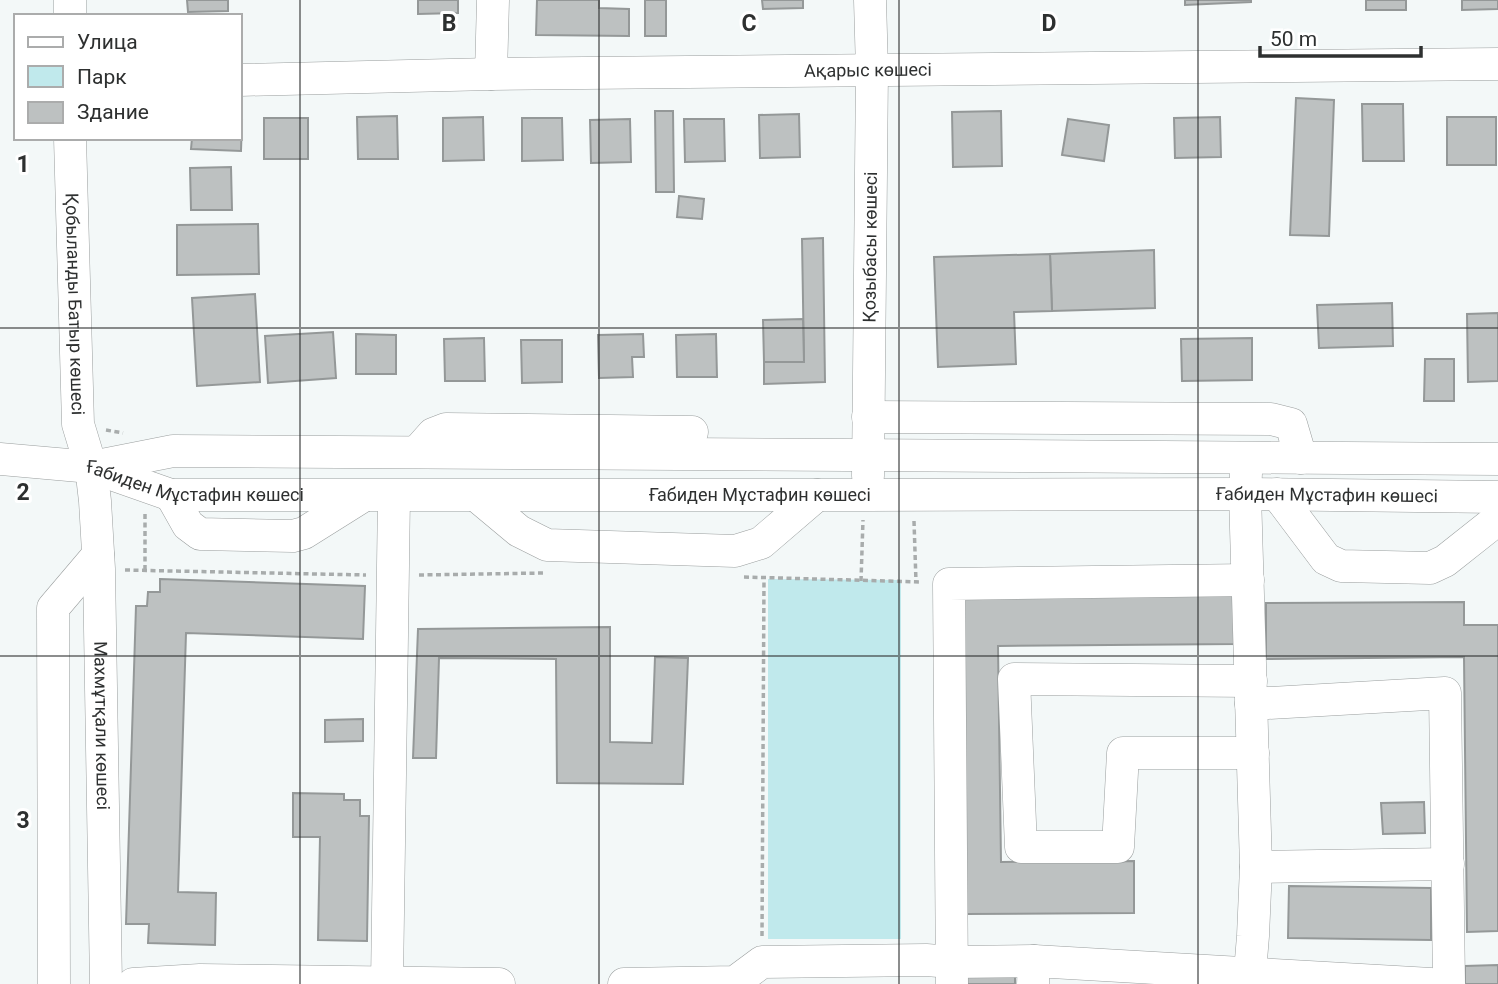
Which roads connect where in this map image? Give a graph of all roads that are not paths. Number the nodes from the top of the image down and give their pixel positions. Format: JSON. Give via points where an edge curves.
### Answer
{"nodes":[{"id":1,"x":493,"y":0,"type":"edge"},
{"id":2,"x":870,"y":0,"type":"edge"},
{"id":3,"x":1498,"y":64,"type":"edge"},
{"id":4,"x":872,"y":70,"type":"junction"},
{"id":5,"x":491,"y":74,"type":"junction"},
{"id":6,"x":242,"y":80,"type":"edge"},
{"id":7,"x":70,"y":140,"type":"edge"},
{"id":8,"x":868,"y":436,"type":"junction"},
{"id":9,"x":1247,"y":457,"type":"junction"},
{"id":10,"x":0,"y":458,"type":"edge"},
{"id":11,"x":1301,"y":458,"type":"junction"},
{"id":12,"x":1498,"y":459,"type":"edge"},
{"id":13,"x":91,"y":467,"type":"junction"},
{"id":14,"x":1245,"y":494,"type":"junction"},
{"id":15,"x":1278,"y":494,"type":"junction"},
{"id":16,"x":817,"y":495,"type":"junction"},
{"id":17,"x":866,"y":495,"type":"junction"},
{"id":18,"x":378,"y":496,"type":"junction"},
{"id":19,"x":477,"y":496,"type":"junction"},
{"id":20,"x":1498,"y":497,"type":"edge"},
{"id":21,"x":1498,"y":519,"type":"edge"},
{"id":22,"x":98,"y":562,"type":"junction"},
{"id":23,"x":1248,"y":580,"type":"junction"},
{"id":24,"x":1251,"y":692,"type":"junction"},
{"id":25,"x":1253,"y":753,"type":"junction"},
{"id":26,"x":1448,"y":864,"type":"junction"},
{"id":27,"x":1256,"y":867,"type":"junction"},
{"id":28,"x":1034,"y":972,"type":"edge"},
{"id":29,"x":939,"y":973,"type":"edge"},
{"id":30,"x":1250,"y":979,"type":"edge"},
{"id":31,"x":200,"y":982,"type":"edge"},
{"id":32,"x":387,"y":982,"type":"edge"},
{"id":33,"x":735,"y":983,"type":"edge"},
{"id":34,"x":54,"y":984,"type":"edge"},
{"id":35,"x":106,"y":984,"type":"edge"},
{"id":36,"x":133,"y":984,"type":"edge"},
{"id":37,"x":499,"y":984,"type":"edge"},
{"id":38,"x":624,"y":984,"type":"edge"},
{"id":39,"x":1431,"y":984,"type":"edge"},
{"id":40,"x":1450,"y":984,"type":"edge"}],
"edges":[{"from":1,"to":5,"type":"street"},
{"from":2,"to":4,"type":"street","name":"Қозыбасы көшесі"},
{"from":3,"to":4,"type":"street","name":"Ақарыс көшесі"},
{"from":4,"to":5,"type":"street","name":"Ақарыс көшесі"},
{"from":4,"to":8,"type":"street","name":"Қозыбасы көшесі"},
{"from":5,"to":6,"type":"street","name":"Ақарыс көшесі"},
{"from":7,"to":13,"type":"street","name":"Қобыланды Батыр көшесі","via":[[78,424]]},
{"from":8,"to":9,"type":"street","name":"Ғабиден Мұстафин көшесі"},
{"from":8,"to":11,"type":"street","via":[[1271,419],[1291,424]]},
{"from":8,"to":13,"type":"street","name":"Ғабиден Мұстафин көшесі","via":[[593,442],[417,452],[173,451]]},
{"from":8,"to":17,"type":"street","name":"Қозыбасы көшесі"},
{"from":9,"to":11,"type":"street","name":"Ғабиден Мұстафин көшесі"},
{"from":9,"to":14,"type":"street"},
{"from":10,"to":13,"type":"street"},
{"from":11,"to":12,"type":"street","name":"Ғабиден Мұстафин көшесі"},
{"from":13,"to":18,"type":"street","name":"Ғабиден Мұстафин көшесі","via":[[158,491]]},
{"from":13,"to":22,"type":"street","name":"Махмұтқали көшесі"},
{"from":14,"to":15,"type":"street","name":"Ғабиден Мұстафин көшесі"},
{"from":14,"to":17,"type":"street","name":"Ғабиден Мұстафин көшесі"},
{"from":14,"to":23,"type":"street"},
{"from":15,"to":20,"type":"street","name":"Ғабиден Мұстафин көшесі"},
{"from":15,"to":21,"type":"street","via":[[1326,559],[1341,566],[1430,568]]},
{"from":16,"to":17,"type":"street","name":"Ғабиден Мұстафин көшесі"},
{"from":16,"to":19,"type":"street","name":"Ғабиден Мұстафин көшесі"},
{"from":16,"to":19,"type":"street","via":[[761,543],[735,551],[547,545],[519,531]]},
{"from":18,"to":19,"type":"street","name":"Ғабиден Мұстафин көшесі"},
{"from":18,"to":32,"type":"street","via":[[393,575]]},
{"from":22,"to":34,"type":"street","via":[[53,608]]},
{"from":22,"to":35,"type":"street","name":"Махмұтқали көшесі"},
{"from":23,"to":24,"type":"street"},
{"from":23,"to":29,"type":"street","via":[[949,584]]},
{"from":24,"to":25,"type":"street"},
{"from":24,"to":25,"type":"street","via":[[1014,679],[1021,847],[1118,848],[1122,753]]},
{"from":24,"to":26,"type":"street","via":[[1445,693]]},
{"from":25,"to":27,"type":"street"},
{"from":26,"to":27,"type":"street"},
{"from":26,"to":40,"type":"street"},
{"from":27,"to":30,"type":"street"},
{"from":28,"to":29,"type":"street"},
{"from":28,"to":30,"type":"street"},
{"from":29,"to":33,"type":"street","via":[[762,962]]},
{"from":30,"to":39,"type":"street"},
{"from":31,"to":32,"type":"street"},
{"from":31,"to":36,"type":"street"},
{"from":32,"to":37,"type":"street"},
{"from":33,"to":38,"type":"street"}]}
